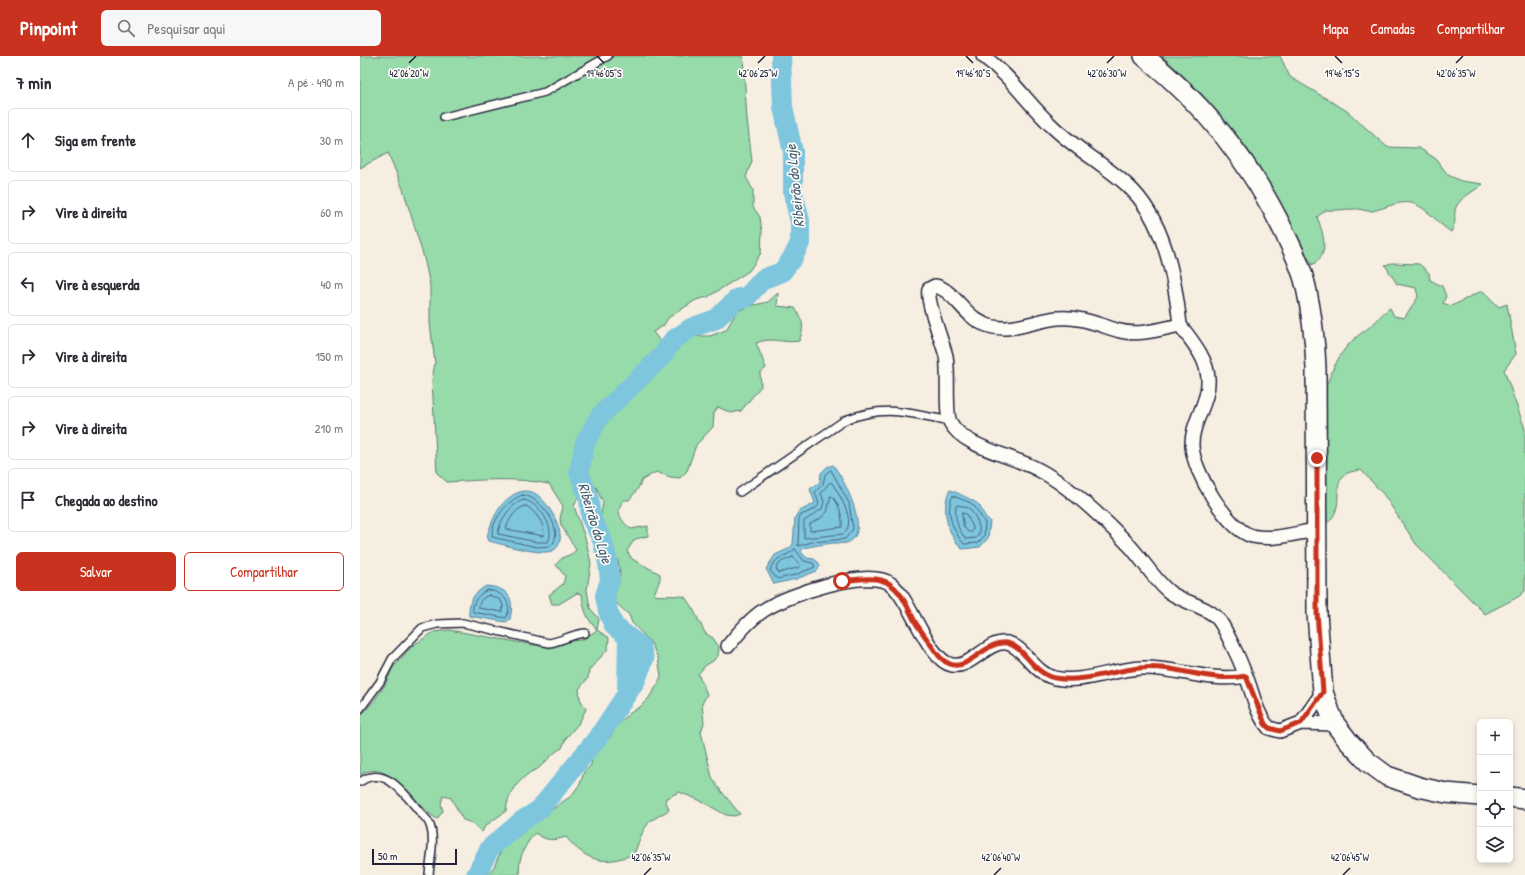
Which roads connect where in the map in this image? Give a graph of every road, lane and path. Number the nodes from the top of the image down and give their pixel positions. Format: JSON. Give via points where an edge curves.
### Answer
{"nodes":[{"id":1,"x":608,"y":56,"type":"edge"},
{"id":2,"x":983,"y":56,"type":"edge"},
{"id":3,"x":1144,"y":56,"type":"edge"},
{"id":4,"x":444,"y":118,"type":"dead end"},
{"id":5,"x":1180,"y":325,"type":"junction"},
{"id":6,"x":950,"y":421,"type":"junction"},
{"id":7,"x":740,"y":492,"type":"dead end"},
{"id":8,"x":1316,"y":530,"type":"junction"},
{"id":9,"x":585,"y":633,"type":"dead end"},
{"id":10,"x":728,"y":646,"type":"dead end"},
{"id":11,"x":1246,"y":676,"type":"junction"},
{"id":12,"x":1323,"y":692,"type":"junction"},
{"id":13,"x":360,"y":709,"type":"edge"},
{"id":14,"x":1301,"y":723,"type":"junction"},
{"id":15,"x":1335,"y":724,"type":"junction"},
{"id":16,"x":360,"y":782,"type":"edge"},
{"id":17,"x":1477,"y":796,"type":"edge"},
{"id":18,"x":1513,"y":797,"type":"edge"},
{"id":19,"x":1525,"y":799,"type":"edge"},
{"id":20,"x":429,"y":875,"type":"edge"}],
"edges":[{"from":1,"to":4,"type":"lane","via":[[545,92]]},
{"from":2,"to":5,"type":"street","via":[[1018,87],[1037,113],[1066,139],[1128,186],[1149,211],[1166,252],[1177,292]]},
{"from":3,"to":8,"type":"main road","via":[[1183,91],[1228,140],[1249,169],[1274,210],[1306,285],[1314,328]]},
{"from":5,"to":6,"type":"street","via":[[1142,332],[1121,331],[1091,321],[1058,318],[1002,328],[985,325],[972,318],[951,295],[937,286],[932,286],[928,294],[946,357]]},
{"from":5,"to":8,"type":"street","via":[[1203,360],[1208,377],[1207,394],[1192,446],[1210,494],[1232,524],[1244,533],[1264,538]]},
{"from":6,"to":7,"type":"lane","via":[[903,412],[880,410],[864,413],[845,420]]},
{"from":6,"to":11,"type":"street","via":[[958,431],[971,440],[1040,470],[1103,519],[1168,591],[1183,602],[1214,615],[1222,624]]},
{"from":8,"to":12,"type":"main road","via":[[1317,612]]},
{"from":9,"to":13,"type":"lane","via":[[573,634],[559,642],[549,643],[463,623],[437,624],[422,628],[392,659],[380,682]]},
{"from":10,"to":11,"type":"street","via":[[752,619],[775,603],[842,581],[880,579],[899,592],[939,656],[952,665],[971,660],[992,645],[1008,643],[1045,675],[1056,678],[1082,678],[1140,668],[1165,668],[1214,678]]},
{"from":11,"to":14,"type":"street","via":[[1259,712],[1269,728],[1280,731]]},
{"from":12,"to":14,"type":"street"},
{"from":12,"to":15,"type":"main road"},
{"from":14,"to":15,"type":"street"},
{"from":15,"to":17,"type":"main road","via":[[1368,762],[1387,776],[1426,789]]},
{"from":16,"to":20,"type":"lane","via":[[367,777],[377,776],[396,785],[429,823],[432,835]]},
{"from":18,"to":19,"type":"main road"}]}
